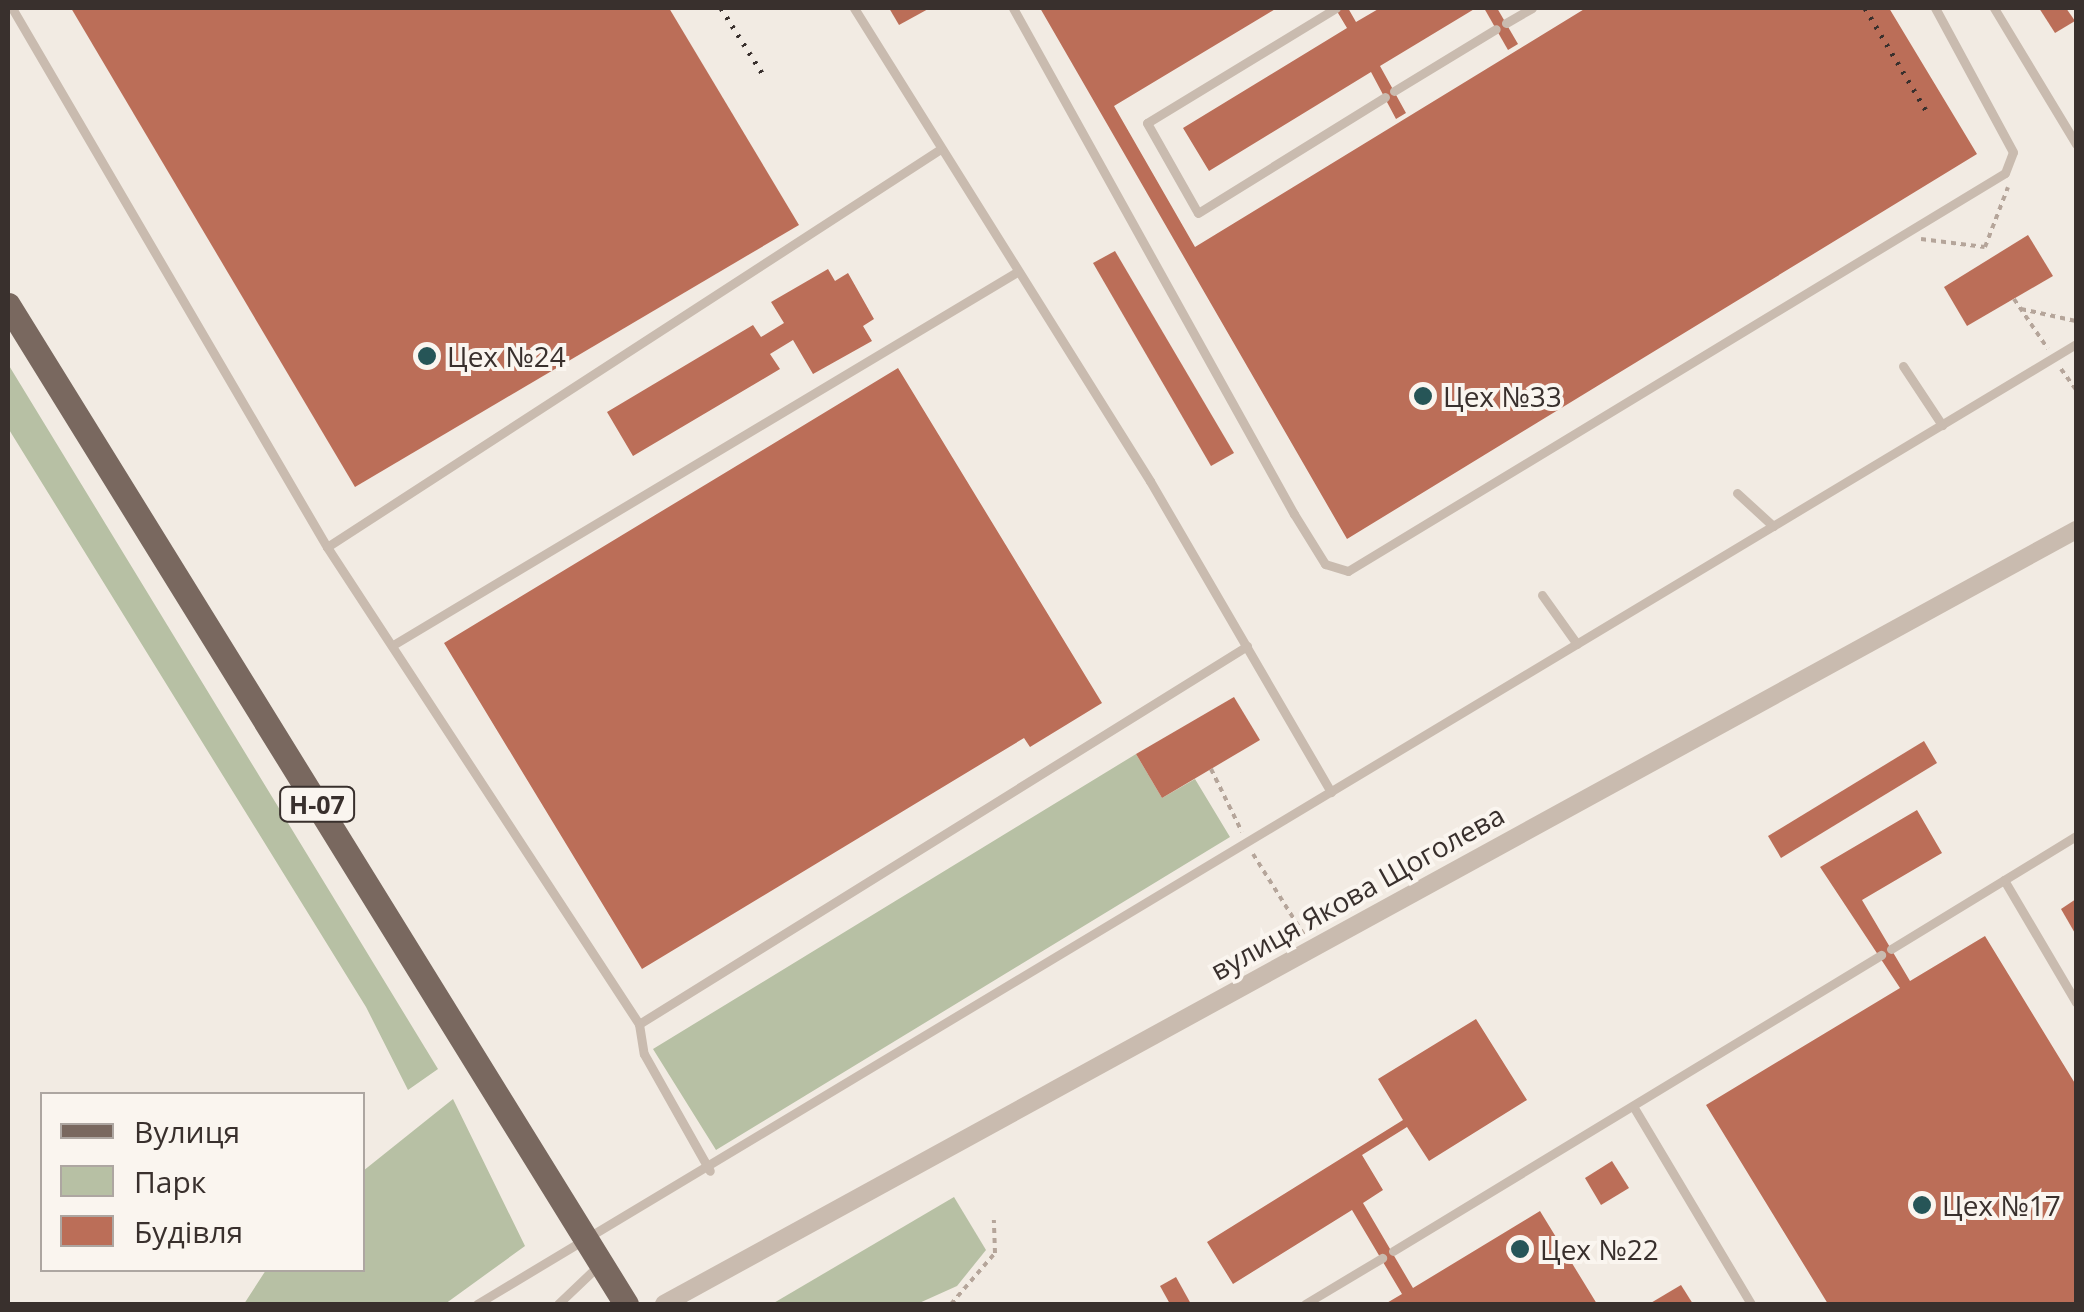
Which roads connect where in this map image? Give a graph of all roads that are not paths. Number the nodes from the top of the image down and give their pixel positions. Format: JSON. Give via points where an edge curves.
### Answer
{"nodes":[{"id":1,"x":12,"y":8,"type":"edge"},
{"id":2,"x":854,"y":8,"type":"edge"},
{"id":3,"x":1012,"y":8,"type":"edge"},
{"id":4,"x":1336,"y":8,"type":"edge"},
{"id":5,"x":1532,"y":8,"type":"edge"},
{"id":6,"x":1935,"y":8,"type":"edge"},
{"id":7,"x":1994,"y":8,"type":"edge"},
{"id":8,"x":2076,"y":144,"type":"edge"},
{"id":9,"x":939,"y":150,"type":"junction"},
{"id":10,"x":1017,"y":272,"type":"junction"},
{"id":11,"x":8,"y":304,"type":"edge"},
{"id":12,"x":2076,"y":344,"type":"edge"},
{"id":13,"x":1903,"y":366,"type":"dead end"},
{"id":14,"x":1942,"y":425,"type":"junction"},
{"id":15,"x":1737,"y":492,"type":"dead end"},
{"id":16,"x":1773,"y":526,"type":"junction"},
{"id":17,"x":2076,"y":530,"type":"edge"},
{"id":18,"x":327,"y":547,"type":"junction"},
{"id":19,"x":1542,"y":595,"type":"dead end"},
{"id":20,"x":1576,"y":644,"type":"junction"},
{"id":21,"x":393,"y":645,"type":"junction"},
{"id":22,"x":1247,"y":646,"type":"junction"},
{"id":23,"x":1331,"y":792,"type":"junction"},
{"id":24,"x":2076,"y":836,"type":"edge"},
{"id":25,"x":2004,"y":880,"type":"junction"},
{"id":26,"x":1891,"y":949,"type":"dead end"},
{"id":27,"x":1881,"y":955,"type":"dead end"},
{"id":28,"x":2076,"y":1002,"type":"edge"},
{"id":29,"x":639,"y":1024,"type":"junction"},
{"id":30,"x":1633,"y":1106,"type":"junction"},
{"id":31,"x":710,"y":1172,"type":"junction"},
{"id":32,"x":587,"y":1240,"type":"junction"},
{"id":33,"x":1392,"y":1251,"type":"dead end"},
{"id":34,"x":1382,"y":1258,"type":"dead end"},
{"id":35,"x":602,"y":1264,"type":"junction"},
{"id":36,"x":477,"y":1304,"type":"edge"},
{"id":37,"x":558,"y":1304,"type":"edge"},
{"id":38,"x":626,"y":1304,"type":"edge"},
{"id":39,"x":664,"y":1304,"type":"edge"},
{"id":40,"x":1305,"y":1304,"type":"edge"},
{"id":41,"x":1751,"y":1304,"type":"edge"}],
"edges":[{"from":1,"to":18,"type":"lane"},
{"from":2,"to":9,"type":"lane"},
{"from":3,"to":6,"type":"lane","via":[[1294,514],[1325,564],[1348,571],[2011,167],[2008,142]]},
{"from":4,"to":5,"type":"lane","via":[[1147,123],[1198,212]]},
{"from":7,"to":8,"type":"lane"},
{"from":9,"to":10,"type":"lane"},
{"from":9,"to":18,"type":"lane"},
{"from":10,"to":21,"type":"lane"},
{"from":10,"to":22,"type":"lane"},
{"from":11,"to":32,"type":"main road","number":"Н-07"},
{"from":12,"to":14,"type":"lane"},
{"from":13,"to":14,"type":"lane"},
{"from":14,"to":16,"type":"lane"},
{"from":15,"to":16,"type":"lane"},
{"from":16,"to":20,"type":"lane"},
{"from":17,"to":39,"type":"street","name":"вулиця Якова Щоголева"},
{"from":18,"to":21,"type":"lane"},
{"from":19,"to":20,"type":"lane"},
{"from":20,"to":23,"type":"lane"},
{"from":21,"to":29,"type":"lane"},
{"from":22,"to":23,"type":"lane"},
{"from":22,"to":29,"type":"lane"},
{"from":23,"to":31,"type":"lane"},
{"from":24,"to":25,"type":"lane"},
{"from":25,"to":26,"type":"lane"},
{"from":25,"to":28,"type":"lane"},
{"from":27,"to":30,"type":"lane"},
{"from":29,"to":31,"type":"lane","via":[[644,1054]]},
{"from":30,"to":33,"type":"lane"},
{"from":30,"to":41,"type":"lane"},
{"from":31,"to":32,"type":"lane"},
{"from":32,"to":35,"type":"main road","number":"Н-07"},
{"from":32,"to":36,"type":"lane"},
{"from":34,"to":40,"type":"lane"},
{"from":35,"to":37,"type":"lane"},
{"from":35,"to":38,"type":"main road","number":"Н-07"}]}
